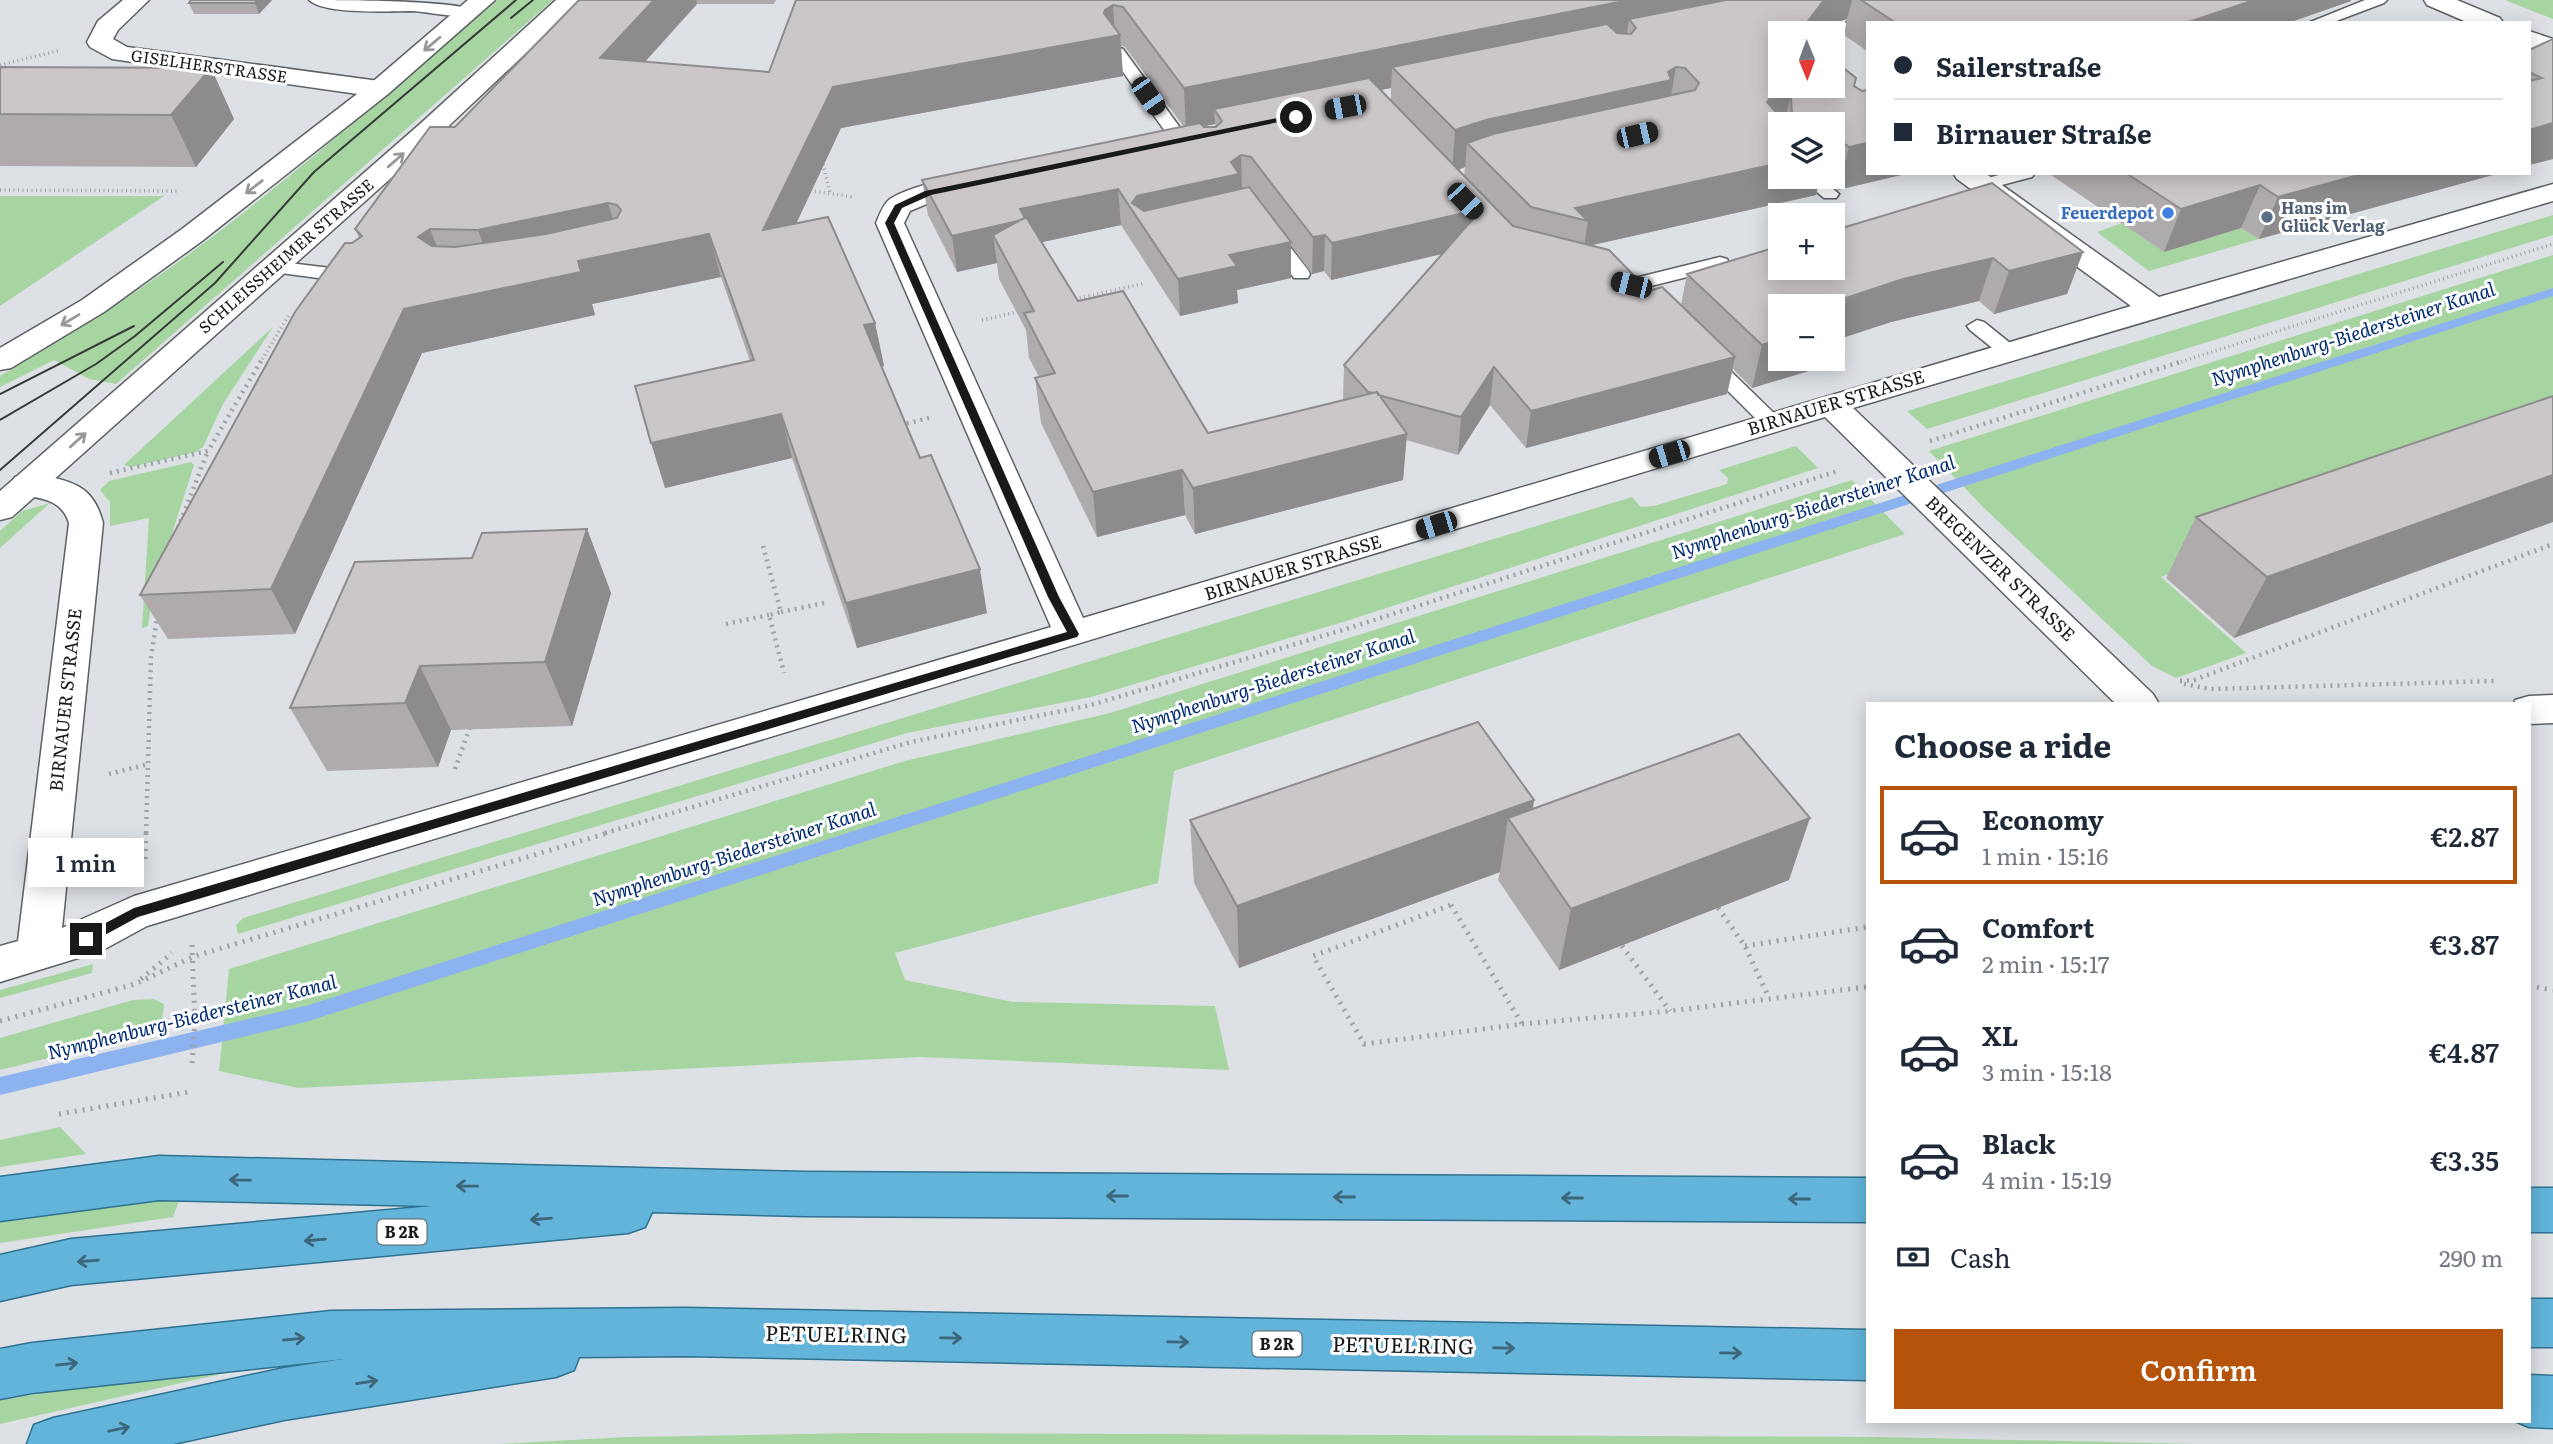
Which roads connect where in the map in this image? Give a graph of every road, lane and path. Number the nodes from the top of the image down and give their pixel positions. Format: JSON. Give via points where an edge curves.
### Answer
{"nodes":[{"id":1,"x":137,"y":0,"type":"edge"},
{"id":2,"x":317,"y":0,"type":"edge"},
{"id":3,"x":570,"y":0,"type":"edge"},
{"id":4,"x":2379,"y":0,"type":"edge"},
{"id":5,"x":2435,"y":0,"type":"edge"},
{"id":6,"x":477,"y":6,"type":"edge"},
{"id":7,"x":2321,"y":21,"type":"edge"},
{"id":8,"x":2486,"y":21,"type":"edge"},
{"id":9,"x":1848,"y":27,"type":"dead end"},
{"id":10,"x":1845,"y":28,"type":"edge"},
{"id":11,"x":2531,"y":39,"type":"edge"},
{"id":12,"x":99,"y":42,"type":"junction"},
{"id":13,"x":2553,"y":48,"type":"edge"},
{"id":14,"x":1117,"y":52,"type":"edge"},
{"id":15,"x":0,"y":65,"type":"edge"},
{"id":16,"x":379,"y":89,"type":"junction"},
{"id":17,"x":1209,"y":134,"type":"edge"},
{"id":18,"x":1180,"y":140,"type":"junction"},
{"id":19,"x":1149,"y":147,"type":"edge"},
{"id":20,"x":822,"y":148,"type":"edge"},
{"id":21,"x":2009,"y":175,"type":"edge"},
{"id":22,"x":1006,"y":177,"type":"edge"},
{"id":23,"x":1975,"y":179,"type":"edge"},
{"id":24,"x":804,"y":189,"type":"edge"},
{"id":25,"x":1824,"y":189,"type":"edge"},
{"id":26,"x":0,"y":190,"type":"edge"},
{"id":27,"x":181,"y":191,"type":"dead end"},
{"id":28,"x":2553,"y":192,"type":"edge"},
{"id":29,"x":831,"y":193,"type":"junction"},
{"id":30,"x":1830,"y":194,"type":"dead end"},
{"id":31,"x":898,"y":206,"type":"junction"},
{"id":32,"x":1263,"y":224,"type":"edge"},
{"id":33,"x":2553,"y":244,"type":"edge"},
{"id":34,"x":1720,"y":263,"type":"edge"},
{"id":35,"x":273,"y":267,"type":"junction"},
{"id":36,"x":1301,"y":274,"type":"dead end"},
{"id":37,"x":1594,"y":276,"type":"edge"},
{"id":38,"x":369,"y":278,"type":"edge"},
{"id":39,"x":1145,"y":283,"type":"dead end"},
{"id":40,"x":1631,"y":285,"type":"junction"},
{"id":41,"x":1067,"y":301,"type":"edge"},
{"id":42,"x":295,"y":303,"type":"dead end"},
{"id":43,"x":1651,"y":304,"type":"edge"},
{"id":44,"x":2154,"y":308,"type":"junction"},
{"id":45,"x":1027,"y":310,"type":"edge"},
{"id":46,"x":285,"y":322,"type":"junction"},
{"id":47,"x":298,"y":323,"type":"edge"},
{"id":48,"x":1978,"y":326,"type":"dead end"},
{"id":49,"x":936,"y":330,"type":"junction"},
{"id":50,"x":1691,"y":343,"type":"edge"},
{"id":51,"x":2008,"y":351,"type":"junction"},
{"id":52,"x":0,"y":361,"type":"edge"},
{"id":53,"x":241,"y":397,"type":"junction"},
{"id":54,"x":254,"y":397,"type":"edge"},
{"id":55,"x":1831,"y":405,"type":"junction"},
{"id":56,"x":971,"y":409,"type":"junction"},
{"id":57,"x":1772,"y":423,"type":"junction"},
{"id":58,"x":891,"y":428,"type":"edge"},
{"id":59,"x":208,"y":451,"type":"junction"},
{"id":60,"x":1893,"y":465,"type":"junction"},
{"id":61,"x":106,"y":473,"type":"dead end"},
{"id":62,"x":208,"y":483,"type":"edge"},
{"id":63,"x":194,"y":484,"type":"junction"},
{"id":64,"x":13,"y":497,"type":"edge"},
{"id":65,"x":176,"y":535,"type":"edge"},
{"id":66,"x":2553,"y":544,"type":"edge"},
{"id":67,"x":763,"y":546,"type":"dead end"},
{"id":68,"x":824,"y":603,"type":"dead end"},
{"id":69,"x":158,"y":606,"type":"edge"},
{"id":70,"x":782,"y":612,"type":"junction"},
{"id":71,"x":769,"y":615,"type":"junction"},
{"id":72,"x":726,"y":624,"type":"dead end"},
{"id":73,"x":1073,"y":634,"type":"junction"},
{"id":74,"x":785,"y":677,"type":"dead end"},
{"id":75,"x":2500,"y":681,"type":"dead end"},
{"id":76,"x":2138,"y":702,"type":"edge"},
{"id":77,"x":2553,"y":709,"type":"edge"},
{"id":78,"x":2531,"y":710,"type":"edge"},
{"id":79,"x":470,"y":727,"type":"edge"},
{"id":80,"x":467,"y":768,"type":"dead end"},
{"id":81,"x":158,"y":856,"type":"dead end"},
{"id":82,"x":1718,"y":908,"type":"edge"},
{"id":83,"x":1866,"y":928,"type":"edge"},
{"id":84,"x":1622,"y":946,"type":"edge"},
{"id":85,"x":1745,"y":946,"type":"junction"},
{"id":86,"x":195,"y":956,"type":"junction"},
{"id":87,"x":19,"y":959,"type":"edge"},
{"id":88,"x":2531,"y":986,"type":"edge"},
{"id":89,"x":1866,"y":988,"type":"edge"},
{"id":90,"x":2553,"y":990,"type":"edge"},
{"id":91,"x":1769,"y":998,"type":"junction"},
{"id":92,"x":1670,"y":1011,"type":"junction"},
{"id":93,"x":0,"y":1021,"type":"edge"},
{"id":94,"x":1522,"y":1024,"type":"junction"},
{"id":95,"x":192,"y":1063,"type":"dead end"},
{"id":96,"x":189,"y":1092,"type":"dead end"},
{"id":97,"x":59,"y":1114,"type":"dead end"},
{"id":98,"x":805,"y":1194,"type":"junction"},
{"id":99,"x":0,"y":1199,"type":"edge"},
{"id":100,"x":1866,"y":1200,"type":"edge"},
{"id":101,"x":2531,"y":1210,"type":"edge"},
{"id":102,"x":2553,"y":1210,"type":"edge"},
{"id":103,"x":0,"y":1278,"type":"edge"},
{"id":104,"x":2531,"y":1323,"type":"edge"},
{"id":105,"x":2553,"y":1324,"type":"edge"},
{"id":106,"x":687,"y":1332,"type":"junction"},
{"id":107,"x":1866,"y":1355,"type":"edge"},
{"id":108,"x":0,"y":1374,"type":"edge"},
{"id":109,"x":2531,"y":1401,"type":"edge"},
{"id":110,"x":2553,"y":1402,"type":"edge"},
{"id":111,"x":52,"y":1444,"type":"edge"}],
"edges":[{"from":1,"to":12,"type":"street","via":[[107,26]]},
{"from":2,"to":6,"type":"lane","via":[[330,4]]},
{"from":35,"to":3,"type":"street","name":"SCHLEISSHEIMER STRASSE","one_way":true},
{"from":4,"to":7,"type":"lane"},
{"from":5,"to":8,"type":"street"},
{"from":6,"to":16,"type":"street","one_way":true},
{"from":9,"to":10,"type":"lane"},
{"from":11,"to":13,"type":"street"},
{"from":12,"to":15,"type":"path"},
{"from":12,"to":16,"type":"street","name":"GISELHERSTRASSE","via":[[121,54]]},
{"from":14,"to":18,"type":"lane"},
{"from":16,"to":52,"type":"street","one_way":true,"via":[[192,235],[93,306]]},
{"from":17,"to":18,"type":"street"},
{"from":18,"to":19,"type":"street"},
{"from":20,"to":29,"type":"path"},
{"from":21,"to":23,"type":"lane"},
{"from":22,"to":31,"type":"street","via":[[928,193]]},
{"from":23,"to":44,"type":"street"},
{"from":24,"to":29,"type":"path"},
{"from":25,"to":30,"type":"lane"},
{"from":26,"to":27,"type":"path"},
{"from":28,"to":44,"type":"street","name":"BIRNAUER STRASSE"},
{"from":29,"to":31,"type":"path"},
{"from":31,"to":49,"type":"street","via":[[890,223]]},
{"from":32,"to":36,"type":"lane"},
{"from":33,"to":60,"type":"path"},
{"from":34,"to":40,"type":"lane"},
{"from":35,"to":38,"type":"lane"},
{"from":64,"to":35,"type":"street","name":"SCHLEISSHEIMER STRASSE","one_way":true},
{"from":37,"to":40,"type":"lane"},
{"from":39,"to":41,"type":"path"},
{"from":40,"to":43,"type":"lane"},
{"from":42,"to":46,"type":"path"},
{"from":44,"to":51,"type":"street","name":"BIRNAUER STRASSE"},
{"from":45,"to":49,"type":"path"},
{"from":46,"to":47,"type":"path"},
{"from":46,"to":53,"type":"path"},
{"from":48,"to":51,"type":"lane"},
{"from":49,"to":56,"type":"street"},
{"from":50,"to":57,"type":"lane"},
{"from":51,"to":55,"type":"street","name":"BIRNAUER STRASSE"},
{"from":53,"to":54,"type":"path"},
{"from":53,"to":59,"type":"path"},
{"from":55,"to":57,"type":"street","name":"BIRNAUER STRASSE"},
{"from":55,"to":60,"type":"street","name":"BREGENZER STRASSE"},
{"from":56,"to":58,"type":"path"},
{"from":56,"to":73,"type":"street"},
{"from":57,"to":73,"type":"street","name":"BIRNAUER STRASSE"},
{"from":59,"to":61,"type":"path"},
{"from":59,"to":63,"type":"path"},
{"from":60,"to":76,"type":"street","name":"BREGENZER STRASSE"},
{"from":60,"to":86,"type":"path","via":[[1091,705],[911,742]]},
{"from":62,"to":63,"type":"path"},
{"from":63,"to":65,"type":"path"},
{"from":64,"to":87,"type":"street","name":"BIRNAUER STRASSE","via":[[71,496],[83,506],[86,523]]},
{"from":66,"to":75,"type":"path","via":[[2194,680],[2169,682],[2210,689]]},
{"from":67,"to":70,"type":"path"},
{"from":68,"to":70,"type":"path"},
{"from":69,"to":81,"type":"path","via":[[151,657],[144,860]]},
{"from":70,"to":71,"type":"path"},
{"from":71,"to":72,"type":"path"},
{"from":71,"to":74,"type":"path"},
{"from":73,"to":87,"type":"street","name":"BIRNAUER STRASSE","via":[[134,913],[86,939]]},
{"from":77,"to":78,"type":"street"},
{"from":79,"to":80,"type":"path","via":[[454,771]]},
{"from":82,"to":85,"type":"path"},
{"from":83,"to":85,"type":"path"},
{"from":84,"to":92,"type":"path"},
{"from":85,"to":91,"type":"path"},
{"from":86,"to":93,"type":"path","via":[[135,984]]},
{"from":86,"to":95,"type":"path","bridge":true},
{"from":88,"to":90,"type":"path"},
{"from":89,"to":91,"type":"path"},
{"from":91,"to":92,"type":"path"},
{"from":92,"to":94,"type":"path"},
{"from":94,"to":94,"type":"path","via":[[1364,1044],[1313,956],[1451,905]]},
{"from":96,"to":97,"type":"path"},
{"from":98,"to":99,"type":"highway","one_way":true,"via":[[159,1178]]},
{"from":100,"to":98,"type":"highway","number":"B 2R","one_way":true},
{"from":98,"to":103,"type":"highway","number":"B 2R","one_way":true,"via":[[71,1262]]},
{"from":101,"to":102,"type":"highway"},
{"from":104,"to":105,"type":"highway"},
{"from":106,"to":107,"type":"highway","name":"PETUELRING","number":"B 2R","one_way":true},
{"from":108,"to":106,"type":"highway","number":"B 2R","one_way":true,"via":[[331,1335]]},
{"from":111,"to":106,"type":"highway","one_way":true,"via":[[284,1394]]},
{"from":109,"to":110,"type":"highway"}]}
